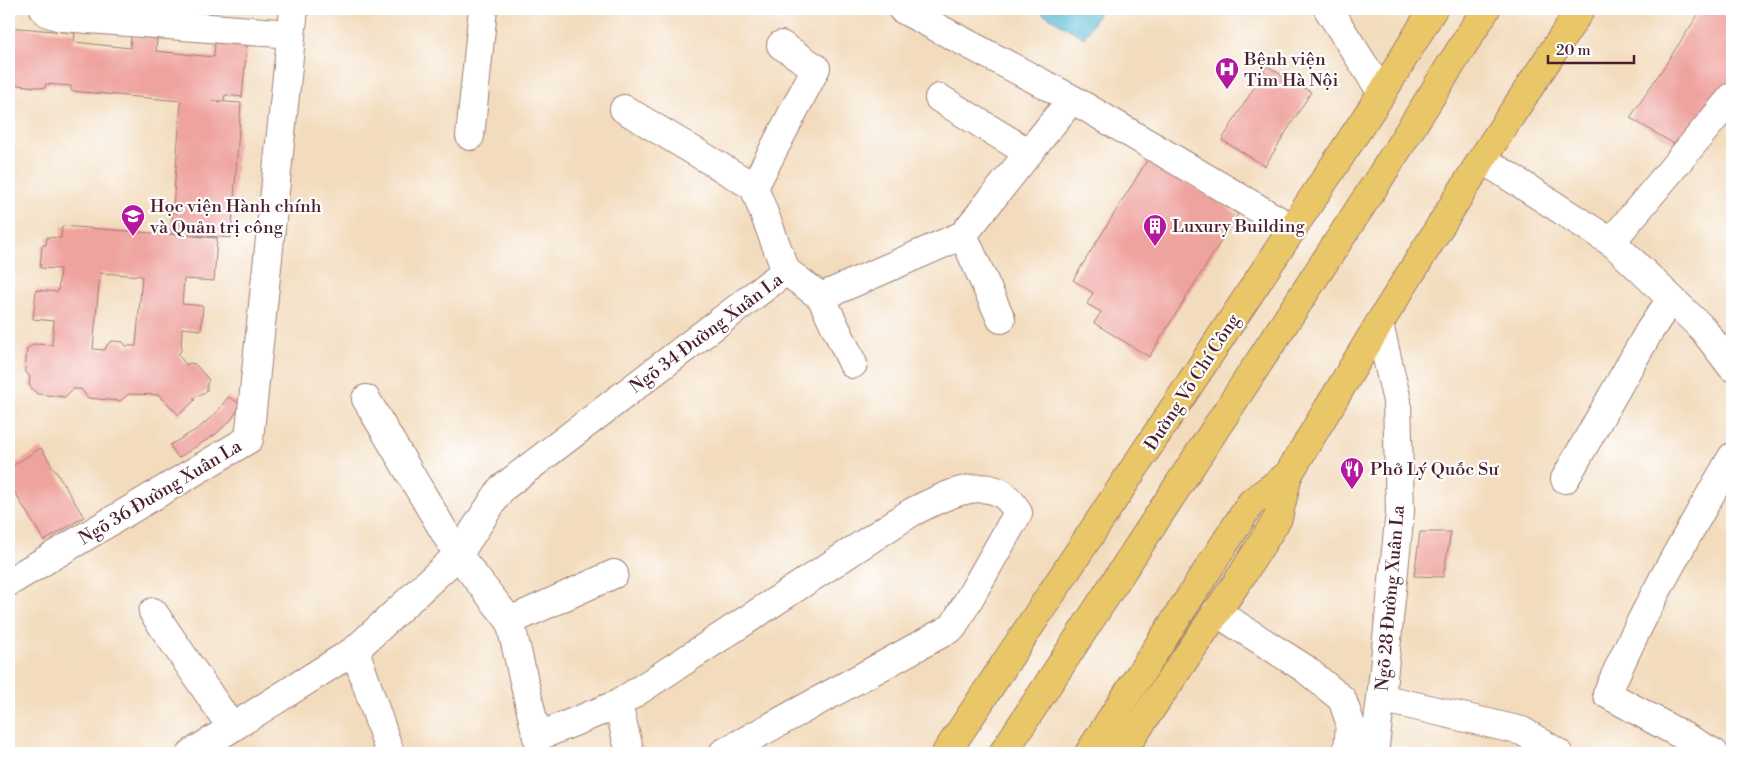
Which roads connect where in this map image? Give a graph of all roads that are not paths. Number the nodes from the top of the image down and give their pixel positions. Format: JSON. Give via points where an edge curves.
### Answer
{"nodes":[{"id":1,"x":44,"y":9,"type":"edge"},
{"id":2,"x":482,"y":9,"type":"edge"},
{"id":3,"x":902,"y":9,"type":"edge"},
{"id":4,"x":1328,"y":9,"type":"edge"},
{"id":5,"x":1434,"y":9,"type":"edge"},
{"id":6,"x":1486,"y":9,"type":"edge"},
{"id":7,"x":1582,"y":9,"type":"edge"},
{"id":8,"x":293,"y":21,"type":"edge"},
{"id":9,"x":781,"y":45,"type":"dead end"},
{"id":10,"x":1382,"y":93,"type":"junction"},
{"id":11,"x":1732,"y":97,"type":"edge"},
{"id":12,"x":939,"y":98,"type":"dead end"},
{"id":13,"x":1072,"y":99,"type":"junction"},
{"id":14,"x":624,"y":109,"type":"dead end"},
{"id":15,"x":470,"y":136,"type":"dead end"},
{"id":16,"x":1029,"y":153,"type":"junction"},
{"id":17,"x":1482,"y":159,"type":"junction"},
{"id":18,"x":754,"y":187,"type":"junction"},
{"id":19,"x":1293,"y":229,"type":"junction"},
{"id":20,"x":963,"y":235,"type":"junction"},
{"id":21,"x":1611,"y":242,"type":"junction"},
{"id":22,"x":786,"y":271,"type":"junction"},
{"id":23,"x":821,"y":297,"type":"junction"},
{"id":24,"x":1671,"y":299,"type":"junction"},
{"id":25,"x":1001,"y":319,"type":"dead end"},
{"id":26,"x":1379,"y":324,"type":"junction"},
{"id":27,"x":853,"y":364,"type":"dead end"},
{"id":28,"x":1732,"y":367,"type":"edge"},
{"id":29,"x":366,"y":399,"type":"dead end"},
{"id":30,"x":1732,"y":457,"type":"edge"},
{"id":31,"x":1288,"y":475,"type":"junction"},
{"id":32,"x":1565,"y":479,"type":"dead end"},
{"id":33,"x":458,"y":555,"type":"junction"},
{"id":34,"x":614,"y":574,"type":"dead end"},
{"id":35,"x":9,"y":582,"type":"edge"},
{"id":36,"x":153,"y":612,"type":"dead end"},
{"id":37,"x":1216,"y":612,"type":"junction"},
{"id":38,"x":510,"y":621,"type":"junction"},
{"id":39,"x":355,"y":650,"type":"junction"},
{"id":40,"x":1381,"y":698,"type":"junction"},
{"id":41,"x":618,"y":704,"type":"junction"},
{"id":42,"x":232,"y":728,"type":"junction"},
{"id":43,"x":192,"y":753,"type":"edge"},
{"id":44,"x":390,"y":753,"type":"edge"},
{"id":45,"x":630,"y":753,"type":"edge"},
{"id":46,"x":723,"y":753,"type":"edge"},
{"id":47,"x":946,"y":753,"type":"edge"},
{"id":48,"x":1003,"y":753,"type":"edge"},
{"id":49,"x":1089,"y":753,"type":"edge"},
{"id":50,"x":1121,"y":753,"type":"edge"},
{"id":51,"x":1346,"y":753,"type":"edge"},
{"id":52,"x":1374,"y":753,"type":"edge"},
{"id":53,"x":1558,"y":753,"type":"edge"},
{"id":54,"x":1714,"y":753,"type":"edge"}],
"edges":[{"from":1,"to":8,"type":"street","via":[[61,17]]},
{"from":2,"to":15,"type":"street"},
{"from":3,"to":13,"type":"street"},
{"from":4,"to":10,"type":"street"},
{"from":5,"to":10,"type":"main road","name":"Đường Võ Chí Công"},
{"from":6,"to":48,"type":"main road","via":[[1377,182]]},
{"from":7,"to":17,"type":"main road"},
{"from":8,"to":35,"type":"street","name":"Ngõ 36 Đường Xuân La","via":[[249,439]]},
{"from":9,"to":18,"type":"street","via":[[816,68]]},
{"from":10,"to":19,"type":"main road","name":"Đường Võ Chí Công"},
{"from":11,"to":21,"type":"street"},
{"from":12,"to":16,"type":"street"},
{"from":13,"to":16,"type":"street"},
{"from":13,"to":19,"type":"street"},
{"from":14,"to":18,"type":"street"},
{"from":16,"to":20,"type":"street"},
{"from":17,"to":21,"type":"street"},
{"from":17,"to":26,"type":"main road"},
{"from":18,"to":22,"type":"street"},
{"from":19,"to":47,"type":"main road","name":"Đường Võ Chí Công"},
{"from":20,"to":23,"type":"street"},
{"from":20,"to":25,"type":"street"},
{"from":21,"to":24,"type":"street"},
{"from":22,"to":23,"type":"street","name":"Ngõ 34 Đường Xuân La"},
{"from":22,"to":33,"type":"street","name":"Ngõ 34 Đường Xuân La","via":[[501,489]]},
{"from":23,"to":27,"type":"street"},
{"from":24,"to":28,"type":"street","via":[[1702,328]]},
{"from":24,"to":32,"type":"street"},
{"from":26,"to":31,"type":"main road"},
{"from":26,"to":40,"type":"street","name":"Ngõ 28 Đường Xuân La","via":[[1398,401],[1400,511]]},
{"from":29,"to":33,"type":"street"},
{"from":30,"to":54,"type":"street","via":[[1668,567],[1607,694]]},
{"from":31,"to":37,"type":"main road","via":[[1278,518]]},
{"from":31,"to":49,"type":"main road","via":[[1251,503]]},
{"from":33,"to":38,"type":"street"},
{"from":33,"to":39,"type":"street","name":"Ngõ 34 Đường Xuân La"},
{"from":34,"to":38,"type":"street"},
{"from":36,"to":42,"type":"street"},
{"from":37,"to":50,"type":"main road"},
{"from":37,"to":51,"type":"street","via":[[1304,668],[1342,699],[1350,722]]},
{"from":38,"to":41,"type":"street","via":[[537,737]]},
{"from":39,"to":42,"type":"street","name":"Ngõ 34 Đường Xuân La"},
{"from":39,"to":44,"type":"street"},
{"from":40,"to":52,"type":"street","name":"Ngõ 28 Đường Xuân La"},
{"from":40,"to":53,"type":"street","via":[[1522,731]]},
{"from":41,"to":45,"type":"street"},
{"from":41,"to":46,"type":"street","via":[[912,512],[967,489],[986,488],[1004,495],[1013,503],[1018,513],[953,627]]},
{"from":42,"to":43,"type":"street","name":"Ngõ 34 Đường Xuân La"}]}
